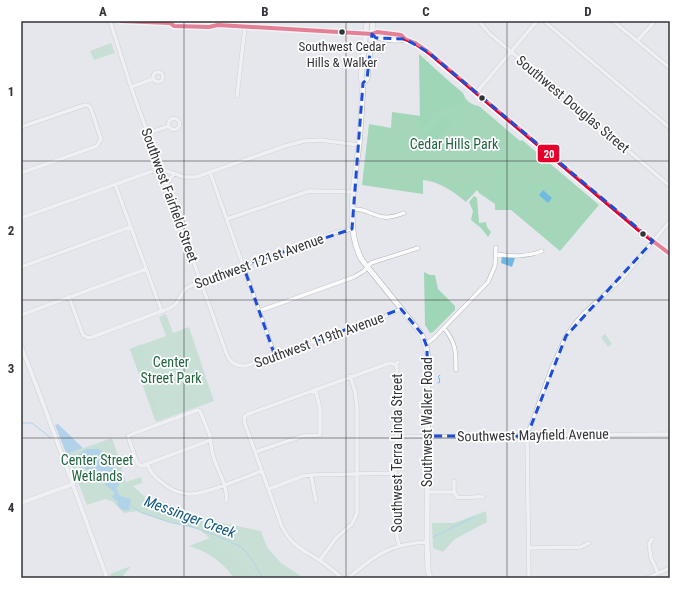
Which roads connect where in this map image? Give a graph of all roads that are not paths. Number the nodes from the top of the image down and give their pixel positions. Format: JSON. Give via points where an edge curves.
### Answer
{"nodes":[{"id":1,"x":110,"y":21,"type":"edge"},
{"id":2,"x":121,"y":21,"type":"edge"},
{"id":3,"x":368,"y":21,"type":"edge"},
{"id":4,"x":373,"y":21,"type":"edge"},
{"id":5,"x":479,"y":21,"type":"edge"},
{"id":6,"x":537,"y":21,"type":"edge"},
{"id":7,"x":544,"y":21,"type":"edge"},
{"id":8,"x":613,"y":21,"type":"edge"},
{"id":9,"x":655,"y":21,"type":"edge"},
{"id":10,"x":173,"y":22,"type":"edge"},
{"id":11,"x":218,"y":23,"type":"edge"},
{"id":12,"x":245,"y":27,"type":"junction"},
{"id":13,"x":369,"y":34,"type":"junction"},
{"id":14,"x":638,"y":41,"type":"junction"},
{"id":15,"x":511,"y":51,"type":"junction"},
{"id":16,"x":670,"y":68,"type":"edge"},
{"id":17,"x":153,"y":79,"type":"dead end"},
{"id":18,"x":132,"y":87,"type":"junction"},
{"id":19,"x":476,"y":93,"type":"junction"},
{"id":20,"x":237,"y":96,"type":"dead end"},
{"id":21,"x":169,"y":126,"type":"dead end"},
{"id":22,"x":21,"y":127,"type":"edge"},
{"id":23,"x":670,"y":128,"type":"edge"},
{"id":24,"x":148,"y":133,"type":"junction"},
{"id":25,"x":358,"y":145,"type":"junction"},
{"id":26,"x":161,"y":169,"type":"junction"},
{"id":27,"x":210,"y":172,"type":"junction"},
{"id":28,"x":21,"y":173,"type":"edge"},
{"id":29,"x":174,"y":174,"type":"junction"},
{"id":30,"x":115,"y":184,"type":"junction"},
{"id":31,"x":166,"y":184,"type":"junction"},
{"id":32,"x":670,"y":186,"type":"edge"},
{"id":33,"x":354,"y":192,"type":"junction"},
{"id":34,"x":353,"y":209,"type":"junction"},
{"id":35,"x":404,"y":213,"type":"dead end"},
{"id":36,"x":21,"y":218,"type":"edge"},
{"id":37,"x":227,"y":219,"type":"junction"},
{"id":38,"x":670,"y":221,"type":"edge"},
{"id":39,"x":130,"y":227,"type":"junction"},
{"id":40,"x":352,"y":229,"type":"junction"},
{"id":41,"x":653,"y":242,"type":"junction"},
{"id":42,"x":496,"y":247,"type":"dead end"},
{"id":43,"x":418,"y":248,"type":"dead end"},
{"id":44,"x":542,"y":251,"type":"dead end"},
{"id":45,"x":496,"y":254,"type":"junction"},
{"id":46,"x":670,"y":254,"type":"edge"},
{"id":47,"x":243,"y":265,"type":"junction"},
{"id":48,"x":21,"y":267,"type":"edge"},
{"id":49,"x":367,"y":267,"type":"junction"},
{"id":50,"x":146,"y":269,"type":"junction"},
{"id":51,"x":200,"y":281,"type":"junction"},
{"id":52,"x":69,"y":297,"type":"junction"},
{"id":53,"x":259,"y":310,"type":"junction"},
{"id":54,"x":401,"y":310,"type":"junction"},
{"id":55,"x":162,"y":312,"type":"junction"},
{"id":56,"x":21,"y":315,"type":"edge"},
{"id":57,"x":444,"y":328,"type":"junction"},
{"id":58,"x":426,"y":344,"type":"junction"},
{"id":59,"x":21,"y":346,"type":"edge"},
{"id":60,"x":275,"y":356,"type":"junction"},
{"id":61,"x":236,"y":365,"type":"joint"},
{"id":62,"x":456,"y":370,"type":"dead end"},
{"id":63,"x":350,"y":376,"type":"junction"},
{"id":64,"x":315,"y":389,"type":"junction"},
{"id":65,"x":670,"y":434,"type":"edge"},
{"id":66,"x":428,"y":436,"type":"junction"},
{"id":67,"x":527,"y":436,"type":"junction"},
{"id":68,"x":396,"y":437,"type":"junction"},
{"id":69,"x":211,"y":440,"type":"junction"},
{"id":70,"x":255,"y":452,"type":"junction"},
{"id":71,"x":147,"y":464,"type":"junction"},
{"id":72,"x":262,"y":471,"type":"junction"},
{"id":73,"x":357,"y":473,"type":"junction"},
{"id":74,"x":396,"y":473,"type":"junction"},
{"id":75,"x":312,"y":475,"type":"junction"},
{"id":76,"x":454,"y":481,"type":"dead end"},
{"id":77,"x":73,"y":484,"type":"junction"},
{"id":78,"x":223,"y":485,"type":"junction"},
{"id":79,"x":269,"y":489,"type":"junction"},
{"id":80,"x":427,"y":492,"type":"junction"},
{"id":81,"x":454,"y":492,"type":"junction"},
{"id":82,"x":483,"y":497,"type":"dead end"},
{"id":83,"x":226,"y":501,"type":"dead end"},
{"id":84,"x":316,"y":501,"type":"dead end"},
{"id":85,"x":21,"y":504,"type":"edge"},
{"id":86,"x":652,"y":539,"type":"dead end"},
{"id":87,"x":427,"y":542,"type":"junction"},
{"id":88,"x":589,"y":544,"type":"dead end"},
{"id":89,"x":399,"y":545,"type":"junction"},
{"id":90,"x":528,"y":548,"type":"junction"},
{"id":91,"x":320,"y":560,"type":"junction"},
{"id":92,"x":670,"y":568,"type":"edge"},
{"id":93,"x":428,"y":570,"type":"junction"},
{"id":94,"x":658,"y":572,"type":"junction"},
{"id":95,"x":107,"y":578,"type":"edge"},
{"id":96,"x":342,"y":578,"type":"edge"},
{"id":97,"x":348,"y":578,"type":"edge"},
{"id":98,"x":426,"y":578,"type":"edge"},
{"id":99,"x":430,"y":578,"type":"edge"},
{"id":100,"x":529,"y":578,"type":"edge"},
{"id":101,"x":647,"y":578,"type":"edge"}],
"edges":[{"from":1,"to":18,"type":"street","name":"Southwest Fairfield Street"},
{"from":2,"to":10,"type":"main road"},
{"from":3,"to":13,"type":"main road","name":"Southwest Walker Road"},
{"from":4,"to":13,"type":"main road","name":"Southwest Walker Road"},
{"from":5,"to":15,"type":"street","name":"Southwest Douglas Street"},
{"from":6,"to":15,"type":"street"},
{"from":7,"to":23,"type":"street"},
{"from":8,"to":14,"type":"street"},
{"from":9,"to":14,"type":"street"},
{"from":10,"to":11,"type":"main road","via":[[174,26],[209,27]]},
{"from":11,"to":12,"type":"main road"},
{"from":12,"to":13,"type":"main road"},
{"from":12,"to":20,"type":"street"},
{"from":13,"to":19,"type":"main road","via":[[376,38],[400,41],[405,39],[415,44]]},
{"from":13,"to":25,"type":"main road","name":"Southwest Walker Road","via":[[367,79],[363,83]]},
{"from":14,"to":16,"type":"street"},
{"from":15,"to":19,"type":"street"},
{"from":15,"to":32,"type":"street","name":"Southwest Douglas Street"},
{"from":17,"to":18,"type":"street"},
{"from":18,"to":24,"type":"street","name":"Southwest Fairfield Street"},
{"from":19,"to":41,"type":"main road"},
{"from":21,"to":24,"type":"street"},
{"from":22,"to":28,"type":"street","via":[[86,105],[90,108],[101,139],[97,146]]},
{"from":24,"to":26,"type":"street","name":"Southwest Fairfield Street"},
{"from":25,"to":27,"type":"street","via":[[320,140],[304,141]]},
{"from":25,"to":33,"type":"main road","name":"Southwest Walker Road"},
{"from":26,"to":29,"type":"street"},
{"from":26,"to":30,"type":"street"},
{"from":26,"to":31,"type":"street","name":"Southwest Fairfield Street"},
{"from":27,"to":29,"type":"street","via":[[189,178]]},
{"from":27,"to":37,"type":"street"},
{"from":29,"to":31,"type":"street"},
{"from":30,"to":36,"type":"street"},
{"from":30,"to":39,"type":"street"},
{"from":31,"to":51,"type":"street","name":"Southwest Fairfield Street"},
{"from":33,"to":34,"type":"main road","name":"Southwest Walker Road"},
{"from":33,"to":37,"type":"street","via":[[309,191]]},
{"from":34,"to":35,"type":"street","via":[[366,210],[387,218]]},
{"from":34,"to":40,"type":"main road","name":"Southwest Walker Road"},
{"from":37,"to":47,"type":"street"},
{"from":38,"to":41,"type":"street"},
{"from":39,"to":48,"type":"street"},
{"from":39,"to":50,"type":"street"},
{"from":40,"to":47,"type":"street","name":"Southwest 121st Avenue"},
{"from":40,"to":49,"type":"main road","name":"Southwest Walker Road","via":[[357,250]]},
{"from":41,"to":46,"type":"main road"},
{"from":41,"to":67,"type":"street","via":[[622,279],[584,313],[566,336]]},
{"from":42,"to":45,"type":"street"},
{"from":43,"to":49,"type":"street","via":[[371,263]]},
{"from":44,"to":45,"type":"street","via":[[521,257]]},
{"from":45,"to":57,"type":"street","via":[[495,266],[488,282]]},
{"from":47,"to":51,"type":"street","name":"Southwest 121st Avenue"},
{"from":47,"to":53,"type":"street"},
{"from":49,"to":53,"type":"street","via":[[354,277]]},
{"from":49,"to":54,"type":"main road","name":"Southwest Walker Road"},
{"from":50,"to":52,"type":"street"},
{"from":50,"to":55,"type":"street"},
{"from":51,"to":55,"type":"street","name":"Southwest 121st Avenue","via":[[185,289],[176,304]]},
{"from":51,"to":61,"type":"street","name":"Southwest Fairfield Street","via":[[227,355]]},
{"from":52,"to":55,"type":"street","name":"Southwest 121st Avenue","via":[[86,337]]},
{"from":52,"to":56,"type":"street"},
{"from":53,"to":60,"type":"street"},
{"from":54,"to":58,"type":"main road","name":"Southwest Walker Road","via":[[419,331]]},
{"from":54,"to":60,"type":"street","name":"Southwest 119th Avenue"},
{"from":57,"to":58,"type":"street"},
{"from":57,"to":62,"type":"street","via":[[455,345]]},
{"from":58,"to":66,"type":"main road","name":"Southwest Walker Road"},
{"from":59,"to":77,"type":"street"},
{"from":60,"to":61,"type":"street","name":"Southwest 119th Avenue","via":[[246,366]]},
{"from":63,"to":64,"type":"street"},
{"from":63,"to":68,"type":"street","name":"Southwest Terra Linda Street","via":[[397,363]]},
{"from":63,"to":73,"type":"street","via":[[357,406]]},
{"from":64,"to":70,"type":"street","via":[[246,414],[244,417]]},
{"from":64,"to":70,"type":"street","via":[[320,408],[320,435],[303,436]]},
{"from":65,"to":67,"type":"street","name":"Southwest Mayfield Avenue"},
{"from":66,"to":67,"type":"street","name":"Southwest Mayfield Avenue"},
{"from":66,"to":68,"type":"street","name":"Southwest Mayfield Avenue"},
{"from":66,"to":80,"type":"main road","name":"Southwest Walker Road"},
{"from":67,"to":90,"type":"street"},
{"from":68,"to":74,"type":"street","name":"Southwest Terra Linda Street"},
{"from":69,"to":71,"type":"street"},
{"from":69,"to":71,"type":"street","via":[[202,414],[198,410],[128,436],[139,465]]},
{"from":69,"to":78,"type":"street","via":[[212,455]]},
{"from":70,"to":72,"type":"street"},
{"from":71,"to":78,"type":"street","via":[[153,474],[176,491],[198,493]]},
{"from":72,"to":78,"type":"street"},
{"from":72,"to":79,"type":"street"},
{"from":73,"to":74,"type":"street"},
{"from":73,"to":75,"type":"street"},
{"from":73,"to":91,"type":"street","via":[[355,520],[336,538]]},
{"from":74,"to":89,"type":"street","name":"Southwest Terra Linda Street","via":[[396,529]]},
{"from":75,"to":79,"type":"street"},
{"from":75,"to":84,"type":"street"},
{"from":76,"to":81,"type":"street"},
{"from":77,"to":85,"type":"street"},
{"from":77,"to":95,"type":"street"},
{"from":78,"to":83,"type":"street","via":[[227,495]]},
{"from":79,"to":91,"type":"street","via":[[282,527],[287,534],[299,548]]},
{"from":80,"to":81,"type":"street"},
{"from":80,"to":87,"type":"main road","name":"Southwest Walker Road"},
{"from":81,"to":82,"type":"street","via":[[461,498]]},
{"from":86,"to":94,"type":"street","via":[[649,551]]},
{"from":87,"to":89,"type":"street"},
{"from":87,"to":93,"type":"main road","name":"Southwest Walker Road"},
{"from":88,"to":90,"type":"street","via":[[581,547]]},
{"from":89,"to":97,"type":"street","via":[[376,555]]},
{"from":90,"to":100,"type":"street"},
{"from":91,"to":96,"type":"street"},
{"from":92,"to":94,"type":"street"},
{"from":93,"to":98,"type":"main road","name":"Southwest Walker Road"},
{"from":93,"to":99,"type":"main road","name":"Southwest Walker Road"},
{"from":94,"to":101,"type":"street"}]}
